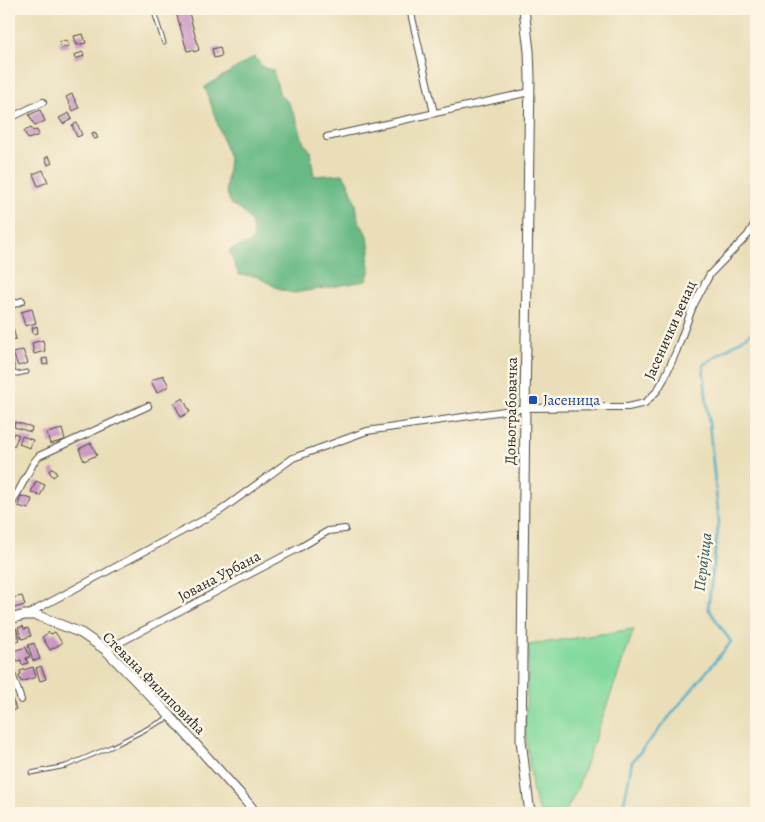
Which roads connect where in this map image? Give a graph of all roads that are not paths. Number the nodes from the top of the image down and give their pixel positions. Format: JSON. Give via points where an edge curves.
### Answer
{"nodes":[{"id":1,"x":153,"y":9,"type":"edge"},
{"id":2,"x":410,"y":9,"type":"edge"},
{"id":3,"x":524,"y":9,"type":"edge"},
{"id":4,"x":164,"y":43,"type":"dead end"},
{"id":5,"x":530,"y":92,"type":"junction"},
{"id":6,"x":43,"y":102,"type":"dead end"},
{"id":7,"x":434,"y":113,"type":"junction"},
{"id":8,"x":9,"y":118,"type":"edge"},
{"id":9,"x":327,"y":137,"type":"dead end"},
{"id":10,"x":756,"y":221,"type":"edge"},
{"id":11,"x":22,"y":301,"type":"dead end"},
{"id":12,"x":9,"y":306,"type":"edge"},
{"id":13,"x":9,"y":352,"type":"edge"},
{"id":14,"x":27,"y":372,"type":"dead end"},
{"id":15,"x":148,"y":406,"type":"dead end"},
{"id":16,"x":525,"y":408,"type":"junction"},
{"id":17,"x":9,"y":509,"type":"edge"},
{"id":18,"x":346,"y":528,"type":"dead end"},
{"id":19,"x":29,"y":614,"type":"junction"},
{"id":20,"x":9,"y":619,"type":"edge"},
{"id":21,"x":106,"y":650,"type":"junction"},
{"id":22,"x":9,"y":665,"type":"edge"},
{"id":23,"x":21,"y":700,"type":"dead end"},
{"id":24,"x":171,"y":717,"type":"junction"},
{"id":25,"x":31,"y":773,"type":"dead end"},
{"id":26,"x":255,"y":813,"type":"edge"},
{"id":27,"x":531,"y":813,"type":"edge"}],
"edges":[{"from":1,"to":4,"type":"lane"},
{"from":2,"to":7,"type":"street"},
{"from":3,"to":5,"type":"street","name":"Доњограбовачка"},
{"from":5,"to":7,"type":"street"},
{"from":5,"to":16,"type":"street","name":"Доњограбовачка"},
{"from":6,"to":8,"type":"street"},
{"from":7,"to":9,"type":"street"},
{"from":10,"to":16,"type":"street","name":"Јасенички венац","via":[[748,235],[710,274],[693,306],[664,379],[645,403],[628,407]]},
{"from":11,"to":12,"type":"street"},
{"from":13,"to":14,"type":"lane","via":[[14,373]]},
{"from":15,"to":17,"type":"street","via":[[39,456]]},
{"from":16,"to":19,"type":"street","name":"Јасенички венац","via":[[367,431],[293,458],[220,511]]},
{"from":16,"to":27,"type":"street","name":"Доњограбовачка","via":[[521,740]]},
{"from":18,"to":21,"type":"street","name":"Јована Урбана","via":[[328,531]]},
{"from":19,"to":20,"type":"street"},
{"from":19,"to":21,"type":"street","name":"Стевана Филиповића","via":[[81,633]]},
{"from":21,"to":24,"type":"street","name":"Стевана Филиповића"},
{"from":22,"to":23,"type":"street"},
{"from":24,"to":25,"type":"lane","via":[[66,766]]},
{"from":24,"to":26,"type":"street","name":"Стевана Филиповића"}]}
